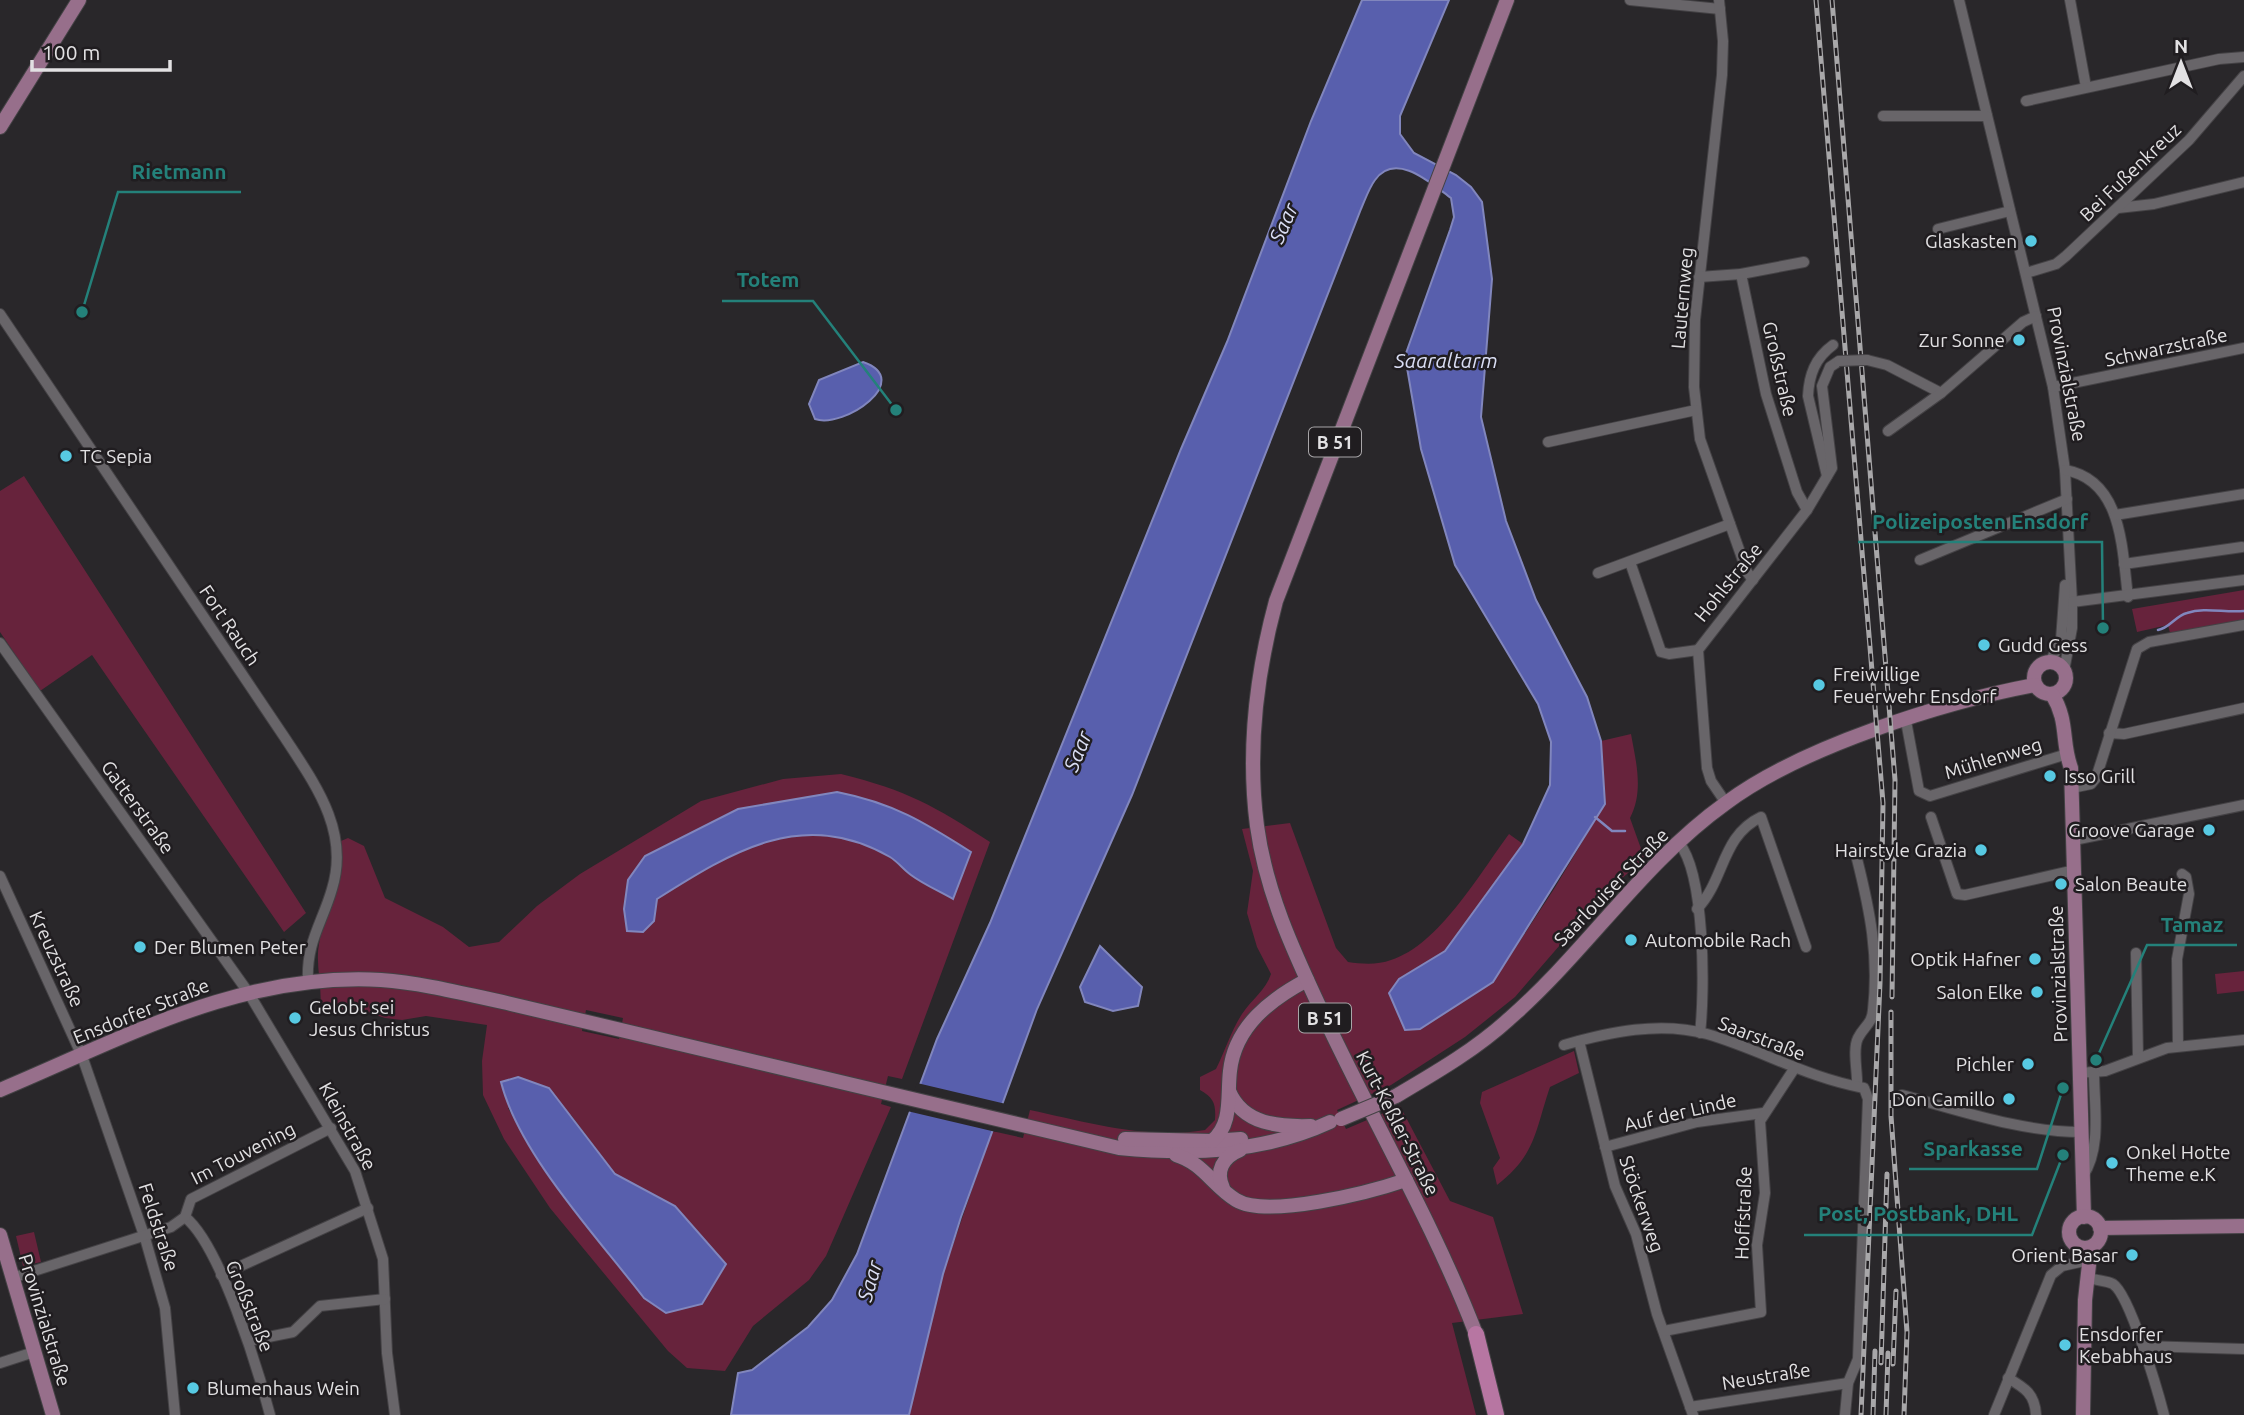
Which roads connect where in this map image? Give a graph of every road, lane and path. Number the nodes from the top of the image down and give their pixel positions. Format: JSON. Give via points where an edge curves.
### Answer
{"nodes":[{"id":1,"x":79,"y":0,"type":"edge"},
{"id":2,"x":1507,"y":0,"type":"edge"},
{"id":3,"x":1630,"y":0,"type":"edge"},
{"id":4,"x":1959,"y":0,"type":"edge"},
{"id":5,"x":2070,"y":0,"type":"edge"},
{"id":6,"x":1720,"y":4,"type":"edge"},
{"id":7,"x":2244,"y":57,"type":"edge"},
{"id":8,"x":2244,"y":76,"type":"edge"},
{"id":9,"x":2086,"y":87,"type":"junction"},
{"id":10,"x":2026,"y":101,"type":"dead end"},
{"id":11,"x":1883,"y":116,"type":"dead end"},
{"id":12,"x":1987,"y":116,"type":"junction"},
{"id":13,"x":0,"y":127,"type":"edge"},
{"id":14,"x":2145,"y":182,"type":"junction"},
{"id":15,"x":2244,"y":182,"type":"edge"},
{"id":16,"x":2154,"y":204,"type":"junction"},
{"id":17,"x":2119,"y":208,"type":"junction"},
{"id":18,"x":2010,"y":211,"type":"junction"},
{"id":19,"x":1938,"y":229,"type":"dead end"},
{"id":20,"x":1804,"y":262,"type":"dead end"},
{"id":21,"x":2025,"y":273,"type":"junction"},
{"id":22,"x":1741,"y":274,"type":"junction"},
{"id":23,"x":1699,"y":276,"type":"junction"},
{"id":24,"x":0,"y":314,"type":"edge"},
{"id":25,"x":2036,"y":316,"type":"junction"},
{"id":26,"x":1833,"y":345,"type":"dead end"},
{"id":27,"x":2244,"y":348,"type":"edge"},
{"id":28,"x":2053,"y":387,"type":"junction"},
{"id":29,"x":1941,"y":393,"type":"junction"},
{"id":30,"x":1696,"y":410,"type":"junction"},
{"id":31,"x":1888,"y":431,"type":"dead end"},
{"id":32,"x":1548,"y":442,"type":"dead end"},
{"id":33,"x":2065,"y":470,"type":"junction"},
{"id":34,"x":1827,"y":476,"type":"junction"},
{"id":35,"x":2244,"y":495,"type":"edge"},
{"id":36,"x":2067,"y":499,"type":"junction"},
{"id":37,"x":1807,"y":509,"type":"junction"},
{"id":38,"x":2115,"y":515,"type":"junction"},
{"id":39,"x":1730,"y":524,"type":"junction"},
{"id":40,"x":2068,"y":547,"type":"junction"},
{"id":41,"x":2242,"y":547,"type":"dead end"},
{"id":42,"x":1920,"y":560,"type":"dead end"},
{"id":43,"x":1629,"y":562,"type":"junction"},
{"id":44,"x":2123,"y":564,"type":"junction"},
{"id":45,"x":1598,"y":573,"type":"dead end"},
{"id":46,"x":1753,"y":580,"type":"junction"},
{"id":47,"x":2244,"y":580,"type":"edge"},
{"id":48,"x":2128,"y":597,"type":"junction"},
{"id":49,"x":2072,"y":602,"type":"junction"},
{"id":50,"x":2244,"y":625,"type":"edge"},
{"id":51,"x":0,"y":642,"type":"edge"},
{"id":52,"x":1698,"y":650,"type":"junction"},
{"id":53,"x":2050,"y":662,"type":"junction"},
{"id":54,"x":2034,"y":680,"type":"junction"},
{"id":55,"x":2060,"y":683,"type":"junction"},
{"id":56,"x":2244,"y":708,"type":"edge"},
{"id":57,"x":1906,"y":721,"type":"junction"},
{"id":58,"x":2109,"y":733,"type":"junction"},
{"id":59,"x":2069,"y":761,"type":"junction"},
{"id":60,"x":2072,"y":788,"type":"junction"},
{"id":61,"x":1726,"y":803,"type":"junction"},
{"id":62,"x":2244,"y":805,"type":"edge"},
{"id":63,"x":1931,"y":817,"type":"dead end"},
{"id":64,"x":2074,"y":841,"type":"junction"},
{"id":65,"x":1679,"y":843,"type":"junction"},
{"id":66,"x":1857,"y":859,"type":"dead end"},
{"id":67,"x":2075,"y":870,"type":"junction"},
{"id":68,"x":2182,"y":874,"type":"dead end"},
{"id":69,"x":0,"y":876,"type":"edge"},
{"id":70,"x":1698,"y":909,"type":"junction"},
{"id":71,"x":1806,"y":947,"type":"dead end"},
{"id":72,"x":2136,"y":953,"type":"dead end"},
{"id":73,"x":1307,"y":980,"type":"junction"},
{"id":74,"x":308,"y":982,"type":"junction"},
{"id":75,"x":248,"y":992,"type":"junction"},
{"id":76,"x":1700,"y":1033,"type":"junction"},
{"id":77,"x":2244,"y":1040,"type":"edge"},
{"id":78,"x":1579,"y":1041,"type":"junction"},
{"id":79,"x":1564,"y":1045,"type":"dead end"},
{"id":80,"x":2178,"y":1046,"type":"junction"},
{"id":81,"x":82,"y":1056,"type":"junction"},
{"id":82,"x":2138,"y":1056,"type":"junction"},
{"id":83,"x":1794,"y":1069,"type":"junction"},
{"id":84,"x":2087,"y":1072,"type":"junction"},
{"id":85,"x":1861,"y":1087,"type":"junction"},
{"id":86,"x":0,"y":1090,"type":"edge"},
{"id":87,"x":1229,"y":1091,"type":"junction"},
{"id":88,"x":1902,"y":1095,"type":"dead end"},
{"id":89,"x":1763,"y":1114,"type":"junction"},
{"id":90,"x":1335,"y":1121,"type":"junction"},
{"id":91,"x":1313,"y":1126,"type":"junction"},
{"id":92,"x":331,"y":1128,"type":"junction"},
{"id":93,"x":2081,"y":1132,"type":"junction"},
{"id":94,"x":1064,"y":1133,"type":"junction"},
{"id":95,"x":1212,"y":1141,"type":"junction"},
{"id":96,"x":1247,"y":1147,"type":"junction"},
{"id":97,"x":1605,"y":1147,"type":"junction"},
{"id":98,"x":1158,"y":1152,"type":"junction"},
{"id":99,"x":2082,"y":1179,"type":"junction"},
{"id":100,"x":1406,"y":1180,"type":"junction"},
{"id":101,"x":1226,"y":1193,"type":"junction"},
{"id":102,"x":368,"y":1208,"type":"junction"},
{"id":103,"x":186,"y":1217,"type":"junction"},
{"id":104,"x":2084,"y":1217,"type":"junction"},
{"id":105,"x":2244,"y":1226,"type":"edge"},
{"id":106,"x":2100,"y":1228,"type":"junction"},
{"id":107,"x":0,"y":1236,"type":"edge"},
{"id":108,"x":145,"y":1238,"type":"junction"},
{"id":109,"x":2084,"y":1247,"type":"junction"},
{"id":110,"x":2080,"y":1262,"type":"junction"},
{"id":111,"x":221,"y":1275,"type":"junction"},
{"id":112,"x":2087,"y":1277,"type":"junction"},
{"id":113,"x":12,"y":1278,"type":"junction"},
{"id":114,"x":385,"y":1298,"type":"junction"},
{"id":115,"x":2085,"y":1300,"type":"junction"},
{"id":116,"x":1664,"y":1331,"type":"junction"},
{"id":117,"x":1476,"y":1334,"type":"joint"},
{"id":118,"x":249,"y":1341,"type":"junction"},
{"id":119,"x":2143,"y":1346,"type":"junction"},
{"id":120,"x":2244,"y":1349,"type":"edge"},
{"id":121,"x":34,"y":1352,"type":"junction"},
{"id":122,"x":0,"y":1363,"type":"edge"},
{"id":123,"x":2008,"y":1378,"type":"junction"},
{"id":124,"x":1848,"y":1383,"type":"junction"},
{"id":125,"x":1692,"y":1411,"type":"edge"},
{"id":126,"x":53,"y":1415,"type":"edge"},
{"id":127,"x":175,"y":1415,"type":"edge"},
{"id":128,"x":270,"y":1415,"type":"edge"},
{"id":129,"x":395,"y":1415,"type":"edge"},
{"id":130,"x":1496,"y":1415,"type":"edge"},
{"id":131,"x":1844,"y":1415,"type":"edge"},
{"id":132,"x":1994,"y":1415,"type":"edge"},
{"id":133,"x":2036,"y":1415,"type":"edge"},
{"id":134,"x":2083,"y":1415,"type":"edge"},
{"id":135,"x":2164,"y":1415,"type":"edge"}],
"edges":[{"from":1,"to":13,"type":"main road"},
{"from":2,"to":73,"type":"main road","name":"Kurt-Keßler-Straße","number":"B 51","via":[[1293,551],[1258,681],[1252,750],[1257,827],[1281,924]]},
{"from":3,"to":6,"type":"street","name":"Lauternweg"},
{"from":4,"to":12,"type":"street","name":"Provinzialstraße"},
{"from":5,"to":9,"type":"street"},
{"from":6,"to":23,"type":"street","name":"Lauternweg","via":[[1719,108]]},
{"from":7,"to":9,"type":"street"},
{"from":8,"to":14,"type":"street","name":"Bei Fußenkreuz","via":[[2205,123]]},
{"from":9,"to":10,"type":"street"},
{"from":11,"to":12,"type":"street"},
{"from":12,"to":18,"type":"street","name":"Provinzialstraße"},
{"from":14,"to":16,"type":"street"},
{"from":14,"to":17,"type":"street","name":"Bei Fußenkreuz"},
{"from":15,"to":16,"type":"street"},
{"from":16,"to":17,"type":"street"},
{"from":17,"to":21,"type":"street","name":"Bei Fußenkreuz","via":[[2056,264]]},
{"from":18,"to":19,"type":"street"},
{"from":18,"to":21,"type":"street","name":"Provinzialstraße"},
{"from":20,"to":22,"type":"street"},
{"from":21,"to":25,"type":"street","name":"Provinzialstraße"},
{"from":22,"to":23,"type":"street"},
{"from":22,"to":37,"type":"street","name":"Großstraße","via":[[1766,394],[1797,492]]},
{"from":23,"to":30,"type":"street","name":"Lauternweg","via":[[1693,352]]},
{"from":24,"to":74,"type":"street","name":"Fort Rauch","via":[[329,810],[335,874],[310,946]]},
{"from":25,"to":28,"type":"street","name":"Provinzialstraße"},
{"from":25,"to":29,"type":"street","via":[[2023,322]]},
{"from":26,"to":34,"type":"street","via":[[1812,371],[1808,396]]},
{"from":27,"to":28,"type":"street","name":"Schwarzstraße"},
{"from":28,"to":33,"type":"street","name":"Provinzialstraße"},
{"from":29,"to":31,"type":"street"},
{"from":29,"to":34,"type":"street","name":"Hohlstraße","bridge":true,"via":[[1887,365],[1867,360],[1830,367],[1822,386],[1833,458]]},
{"from":30,"to":32,"type":"street"},
{"from":30,"to":39,"type":"street","name":"Lauternweg","via":[[1703,447]]},
{"from":33,"to":36,"type":"street","name":"Provinzialstraße"},
{"from":33,"to":38,"type":"street","via":[[2093,480]]},
{"from":34,"to":37,"type":"street","name":"Hohlstraße"},
{"from":35,"to":38,"type":"street"},
{"from":36,"to":40,"type":"street","name":"Provinzialstraße"},
{"from":36,"to":42,"type":"street"},
{"from":37,"to":46,"type":"street","name":"Hohlstraße"},
{"from":38,"to":44,"type":"street"},
{"from":39,"to":43,"type":"street"},
{"from":39,"to":46,"type":"street","name":"Lauternweg"},
{"from":40,"to":49,"type":"street","name":"Provinzialstraße"},
{"from":40,"to":53,"type":"street","name":"Provinzialstraße","via":[[2061,640]]},
{"from":41,"to":44,"type":"street"},
{"from":43,"to":45,"type":"street"},
{"from":43,"to":52,"type":"street","via":[[1661,652]]},
{"from":44,"to":48,"type":"street"},
{"from":46,"to":52,"type":"street","name":"Hohlstraße"},
{"from":47,"to":48,"type":"street"},
{"from":48,"to":49,"type":"street"},
{"from":49,"to":55,"type":"street","name":"Provinzialstraße","via":[[2072,628]]},
{"from":50,"to":58,"type":"street","via":[[2149,642],[2137,649]]},
{"from":51,"to":75,"type":"street","name":"Gatterstraße"},
{"from":52,"to":61,"type":"street","name":"Hohlstraße","via":[[1707,768],[1710,781]]},
{"from":53,"to":54,"type":"main road","via":[[2039,665]]},
{"from":53,"to":55,"type":"main road"},
{"from":54,"to":55,"type":"main road","via":[[2040,691]]},
{"from":54,"to":57,"type":"main road","name":"Saarlouiser Straße"},
{"from":55,"to":59,"type":"main road","name":"Provinzialstraße"},
{"from":56,"to":58,"type":"street","via":[[2124,734]]},
{"from":57,"to":59,"type":"street","name":"Mühlenweg","via":[[1919,791],[1930,796],[2038,762]]},
{"from":57,"to":61,"type":"main road","name":"Saarlouiser Straße","via":[[1798,761]]},
{"from":58,"to":60,"type":"street","via":[[2096,778],[2091,784]]},
{"from":59,"to":60,"type":"main road","name":"Provinzialstraße"},
{"from":60,"to":64,"type":"main road","name":"Provinzialstraße"},
{"from":61,"to":65,"type":"main road","name":"Saarlouiser Straße"},
{"from":62,"to":64,"type":"street"},
{"from":63,"to":67,"type":"street","via":[[1957,894]]},
{"from":64,"to":67,"type":"main road","name":"Provinzialstraße"},
{"from":65,"to":70,"type":"street","via":[[1690,863]]},
{"from":65,"to":90,"type":"main road","name":"Saarlouiser Straße","bridge":true,"via":[[1559,971],[1487,1038],[1395,1096]]},
{"from":66,"to":85,"type":"street","via":[[1875,946],[1870,1026],[1857,1043]]},
{"from":67,"to":84,"type":"main road","name":"Provinzialstraße"},
{"from":68,"to":80,"type":"street","via":[[2189,894],[2178,941]]},
{"from":69,"to":81,"type":"street","name":"Kreuzstraße"},
{"from":70,"to":71,"type":"street","via":[[1733,840],[1761,817]]},
{"from":70,"to":76,"type":"street","via":[[1703,976]]},
{"from":72,"to":82,"type":"street"},
{"from":73,"to":87,"type":"main road","via":[[1266,1004],[1251,1023],[1230,1068]]},
{"from":73,"to":100,"type":"main road","name":"Kurt-Keßler-Straße","number":"B 51"},
{"from":74,"to":75,"type":"main road","name":"Ensdorfer Straße"},
{"from":74,"to":94,"type":"main road","name":"Ensdorfer Straße","via":[[416,984]]},
{"from":75,"to":81,"type":"main road","name":"Ensdorfer Straße","via":[[183,1011]]},
{"from":75,"to":92,"type":"street","name":"Kleinstraße"},
{"from":76,"to":78,"type":"street","name":"Saarstraße","via":[[1638,1029]]},
{"from":76,"to":83,"type":"street","name":"Saarstraße"},
{"from":77,"to":80,"type":"street"},
{"from":78,"to":79,"type":"street","name":"Saarstraße"},
{"from":78,"to":97,"type":"street","name":"Stöckerweg"},
{"from":80,"to":82,"type":"street"},
{"from":81,"to":86,"type":"main road","name":"Ensdorfer Straße"},
{"from":81,"to":108,"type":"street","name":"Feldstraße"},
{"from":82,"to":84,"type":"street"},
{"from":83,"to":85,"type":"street","name":"Saarstraße"},
{"from":83,"to":89,"type":"street"},
{"from":84,"to":93,"type":"main road","name":"Provinzialstraße"},
{"from":84,"to":99,"type":"street","name":"Provinzialstraße","via":[[2094,1142],[2090,1166]]},
{"from":85,"to":124,"type":"street","via":[[1868,1099],[1858,1359]]},
{"from":87,"to":91,"type":"main road","via":[[1242,1110],[1263,1122],[1278,1127]]},
{"from":87,"to":95,"type":"main road","via":[[1225,1126]]},
{"from":88,"to":93,"type":"street","via":[[1995,1119]]},
{"from":89,"to":97,"type":"street","name":"Auf der Linde","via":[[1697,1122]]},
{"from":89,"to":116,"type":"street","name":"Hoffstraße","via":[[1765,1193],[1757,1245],[1761,1312]]},
{"from":90,"to":91,"type":"main road"},
{"from":90,"to":96,"type":"main road","via":[[1284,1140]]},
{"from":91,"to":95,"type":"main road"},
{"from":92,"to":102,"type":"street","name":"Kleinstraße","via":[[355,1171]]},
{"from":92,"to":103,"type":"street","name":"Im Touvening","via":[[191,1199]]},
{"from":93,"to":99,"type":"main road","name":"Provinzialstraße"},
{"from":94,"to":95,"type":"main road"},
{"from":94,"to":98,"type":"main road","via":[[1119,1148]]},
{"from":96,"to":98,"type":"main road"},
{"from":96,"to":101,"type":"main road","via":[[1227,1156],[1221,1165]]},
{"from":97,"to":116,"type":"street","name":"Stöckerweg"},
{"from":98,"to":101,"type":"main road","via":[[1187,1158]]},
{"from":99,"to":104,"type":"main road","name":"Provinzialstraße"},
{"from":100,"to":101,"type":"main road","via":[[1366,1193],[1279,1207],[1247,1205]]},
{"from":100,"to":117,"type":"main road","name":"Kurt-Keßler-Straße","number":"B 51"},
{"from":102,"to":111,"type":"street"},
{"from":102,"to":114,"type":"street","name":"Kleinstraße","via":[[383,1259]]},
{"from":103,"to":108,"type":"street","name":"Im Touvening"},
{"from":103,"to":111,"type":"street","name":"Großstraße","via":[[194,1223]]},
{"from":104,"to":106,"type":"main road"},
{"from":104,"to":109,"type":"main road","via":[[2069,1229],[2070,1239]]},
{"from":105,"to":106,"type":"main road"},
{"from":106,"to":109,"type":"main road","via":[[2098,1241]]},
{"from":107,"to":113,"type":"main road","name":"Provinzialstraße"},
{"from":108,"to":113,"type":"street","name":"Im Touvening"},
{"from":108,"to":127,"type":"street","name":"Feldstraße","via":[[165,1308]]},
{"from":109,"to":110,"type":"main road"},
{"from":109,"to":112,"type":"main road"},
{"from":110,"to":115,"type":"main road"},
{"from":110,"to":123,"type":"street","via":[[2062,1265],[2051,1275]]},
{"from":111,"to":118,"type":"street","name":"Großstraße"},
{"from":112,"to":115,"type":"main road"},
{"from":112,"to":119,"type":"street","via":[[2119,1292]]},
{"from":113,"to":121,"type":"main road","name":"Provinzialstraße"},
{"from":114,"to":118,"type":"street","via":[[320,1306],[293,1332]]},
{"from":114,"to":129,"type":"street","name":"Kleinstraße"},
{"from":115,"to":134,"type":"main road"},
{"from":116,"to":125,"type":"street","name":"Stöckerweg"},
{"from":117,"to":130,"type":"highway","number":"B 51"},
{"from":118,"to":128,"type":"street","name":"Großstraße"},
{"from":119,"to":120,"type":"street"},
{"from":119,"to":135,"type":"street"},
{"from":121,"to":122,"type":"street"},
{"from":121,"to":126,"type":"main road","name":"Provinzialstraße"},
{"from":123,"to":132,"type":"street"},
{"from":123,"to":133,"type":"street","via":[[2034,1398]]},
{"from":124,"to":125,"type":"street","name":"Neustraße"},
{"from":124,"to":131,"type":"street"}]}
